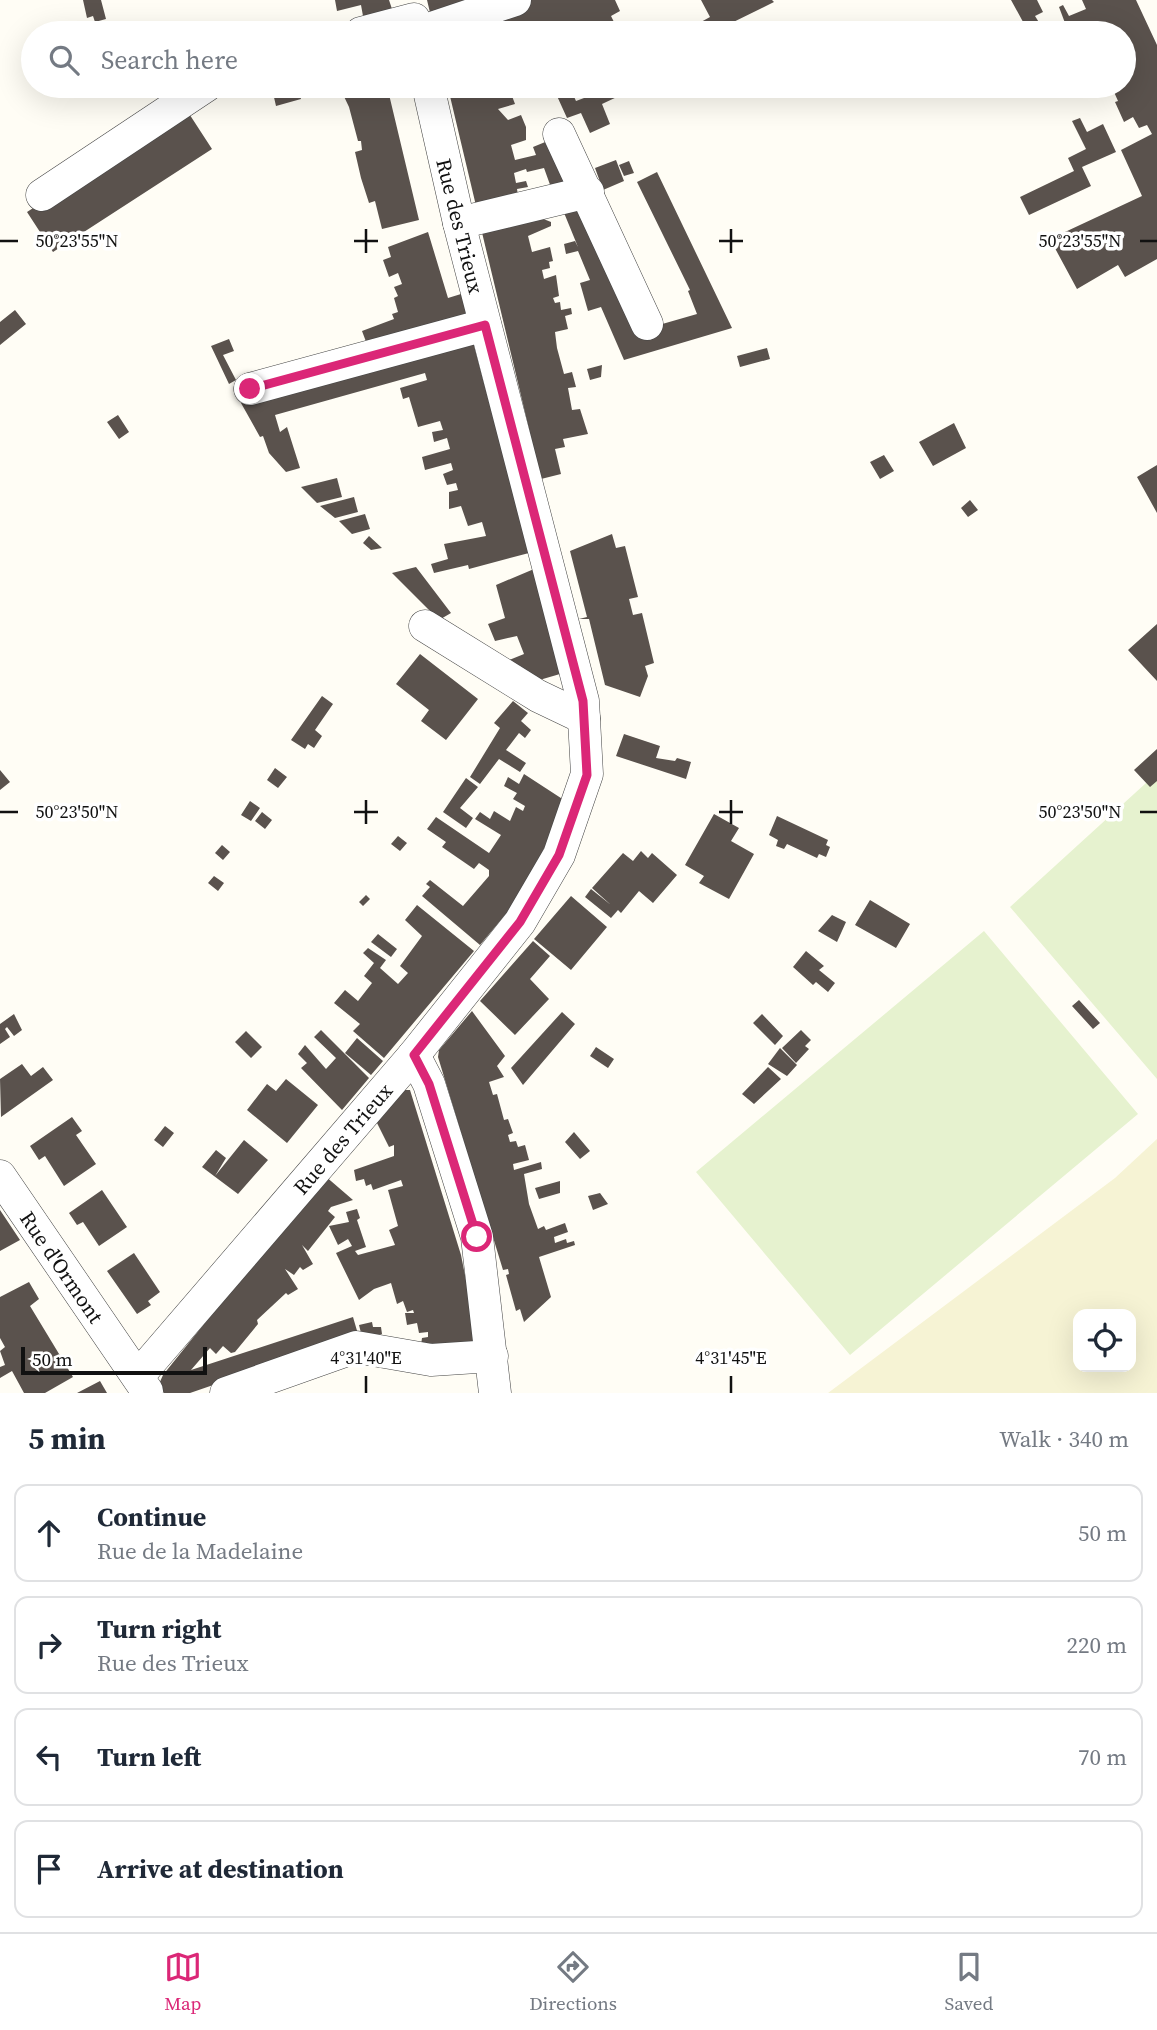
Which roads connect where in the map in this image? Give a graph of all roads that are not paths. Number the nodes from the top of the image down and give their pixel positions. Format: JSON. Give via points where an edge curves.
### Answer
{"nodes":[{"id":1,"x":515,"y":0,"type":"edge"},
{"id":2,"x":415,"y":21,"type":"edge"},
{"id":3,"x":188,"y":98,"type":"edge"},
{"id":4,"x":431,"y":98,"type":"edge"},
{"id":5,"x":559,"y":134,"type":"dead end"},
{"id":6,"x":588,"y":192,"type":"junction"},
{"id":7,"x":42,"y":195,"type":"dead end"},
{"id":8,"x":459,"y":223,"type":"junction"},
{"id":9,"x":647,"y":324,"type":"dead end"},
{"id":10,"x":485,"y":325,"type":"junction"},
{"id":11,"x":250,"y":389,"type":"dead end"},
{"id":12,"x":425,"y":626,"type":"dead end"},
{"id":13,"x":584,"y":718,"type":"junction"},
{"id":14,"x":414,"y":1055,"type":"junction"},
{"id":15,"x":0,"y":1176,"type":"edge"},
{"id":16,"x":492,"y":1356,"type":"junction"},
{"id":17,"x":143,"y":1384,"type":"edge"},
{"id":18,"x":226,"y":1393,"type":"edge"},
{"id":19,"x":495,"y":1393,"type":"edge"}],
"edges":[{"from":1,"to":2,"type":"street"},
{"from":3,"to":7,"type":"street"},
{"from":4,"to":8,"type":"street","name":"Rue des Trieux"},
{"from":5,"to":6,"type":"street"},
{"from":6,"to":8,"type":"street"},
{"from":6,"to":9,"type":"street"},
{"from":8,"to":10,"type":"street","name":"Rue des Trieux"},
{"from":10,"to":11,"type":"street"},
{"from":10,"to":13,"type":"street","name":"Rue des Trieux"},
{"from":12,"to":13,"type":"street","via":[[538,696]]},
{"from":13,"to":14,"type":"street","name":"Rue des Trieux","via":[[587,775],[559,855],[520,922]]},
{"from":14,"to":16,"type":"street","via":[[429,1084],[477,1237]]},
{"from":14,"to":17,"type":"street","name":"Rue des Trieux"},
{"from":15,"to":17,"type":"street","name":"Rue d'Ormont"},
{"from":16,"to":18,"type":"street","via":[[431,1360],[356,1347]]},
{"from":16,"to":19,"type":"street"}]}
